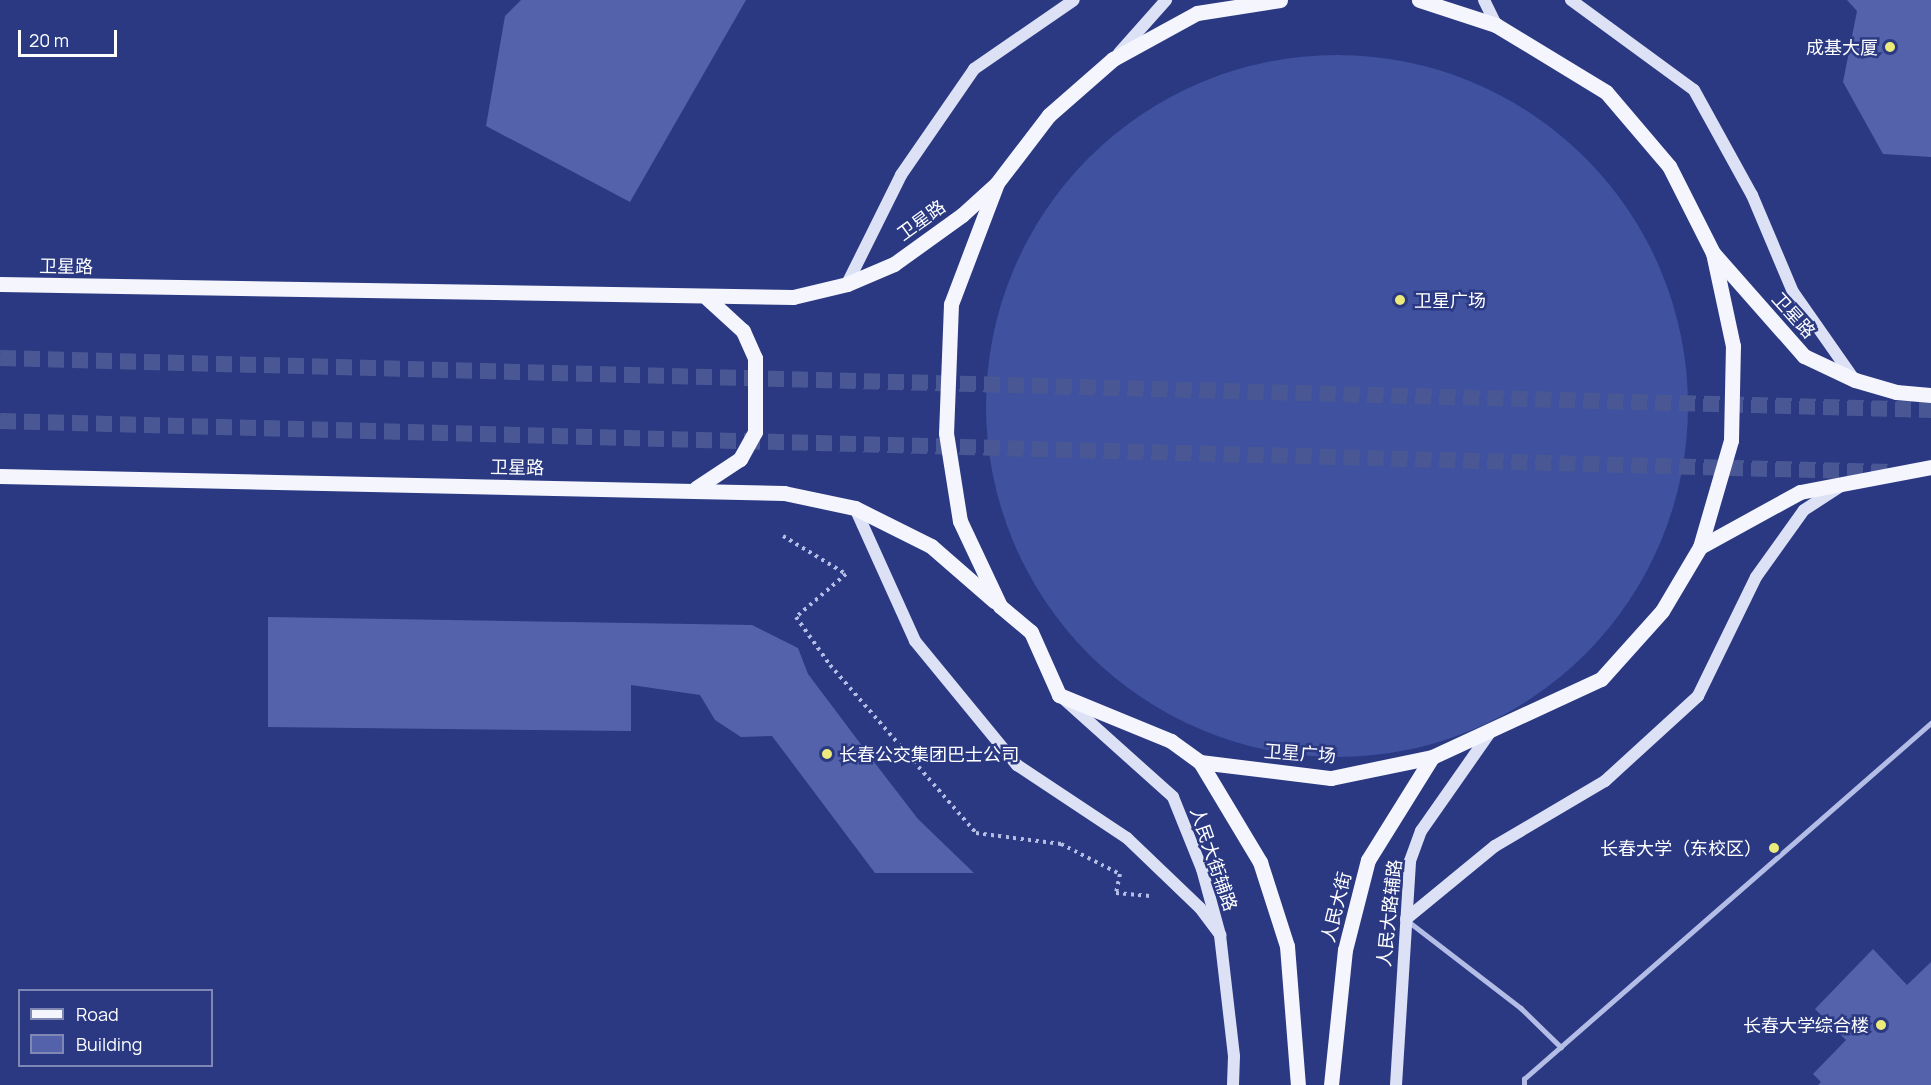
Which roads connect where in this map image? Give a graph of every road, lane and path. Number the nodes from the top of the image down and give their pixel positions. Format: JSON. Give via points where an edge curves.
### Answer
{"nodes":[{"id":1,"x":1074,"y":0,"type":"edge"},
{"id":2,"x":1166,"y":0,"type":"edge"},
{"id":3,"x":1208,"y":0,"type":"edge"},
{"id":4,"x":1280,"y":0,"type":"edge"},
{"id":5,"x":1419,"y":0,"type":"edge"},
{"id":6,"x":1484,"y":0,"type":"edge"},
{"id":7,"x":1571,"y":0,"type":"edge"},
{"id":8,"x":1435,"y":1,"type":"edge"},
{"id":9,"x":1197,"y":13,"type":"junction"},
{"id":10,"x":1496,"y":25,"type":"junction"},
{"id":11,"x":1113,"y":59,"type":"junction"},
{"id":12,"x":997,"y":183,"type":"junction"},
{"id":13,"x":1713,"y":253,"type":"junction"},
{"id":14,"x":0,"y":284,"type":"edge"},
{"id":15,"x":847,"y":284,"type":"junction"},
{"id":16,"x":707,"y":298,"type":"junction"},
{"id":17,"x":1855,"y":380,"type":"junction"},
{"id":18,"x":1931,"y":395,"type":"edge"},
{"id":19,"x":1931,"y":467,"type":"edge"},
{"id":20,"x":0,"y":476,"type":"edge"},
{"id":21,"x":1845,"y":483,"type":"junction"},
{"id":22,"x":694,"y":490,"type":"junction"},
{"id":23,"x":855,"y":508,"type":"junction"},
{"id":24,"x":783,"y":536,"type":"dead end"},
{"id":25,"x":1700,"y":547,"type":"junction"},
{"id":26,"x":1000,"y":606,"type":"junction"},
{"id":27,"x":1059,"y":695,"type":"junction"},
{"id":28,"x":1931,"y":723,"type":"edge"},
{"id":29,"x":1491,"y":731,"type":"junction"},
{"id":30,"x":1432,"y":757,"type":"junction"},
{"id":31,"x":1200,"y":762,"type":"junction"},
{"id":32,"x":1161,"y":897,"type":"dead end"},
{"id":33,"x":1406,"y":919,"type":"junction"},
{"id":34,"x":1220,"y":935,"type":"junction"},
{"id":35,"x":1562,"y":1047,"type":"junction"},
{"id":36,"x":1233,"y":1085,"type":"edge"},
{"id":37,"x":1298,"y":1085,"type":"edge"},
{"id":38,"x":1331,"y":1085,"type":"edge"},
{"id":39,"x":1396,"y":1085,"type":"edge"},
{"id":40,"x":1524,"y":1085,"type":"edge"}],
"edges":[{"from":1,"to":15,"type":"main road","via":[[974,69],[901,175]]},
{"from":2,"to":11,"type":"main road"},
{"from":3,"to":9,"type":"main road"},
{"from":4,"to":9,"type":"main road"},
{"from":5,"to":8,"type":"main road","name":"卫星广场"},
{"from":6,"to":10,"type":"main road"},
{"from":7,"to":17,"type":"main road","via":[[1694,90],[1752,195],[1792,292]]},
{"from":8,"to":10,"type":"main road","name":"卫星广场"},
{"from":9,"to":11,"type":"main road"},
{"from":10,"to":13,"type":"main road","name":"卫星广场","via":[[1606,92],[1669,166]]},
{"from":11,"to":12,"type":"main road","via":[[1048,115]]},
{"from":12,"to":15,"type":"main road","name":"卫星路","via":[[962,215],[894,264]]},
{"from":12,"to":26,"type":"main road","via":[[951,304],[946,433],[960,521]]},
{"from":13,"to":17,"type":"main road","name":"卫星路","via":[[1804,356]]},
{"from":13,"to":25,"type":"main road","name":"卫星广场","via":[[1733,346],[1731,440]]},
{"from":14,"to":16,"type":"main road","name":"卫星路"},
{"from":15,"to":16,"type":"main road","name":"卫星路","via":[[793,297]]},
{"from":16,"to":22,"type":"main road","via":[[743,331],[755,358],[755,432],[740,459]]},
{"from":17,"to":18,"type":"main road","name":"卫星路","via":[[1896,392]]},
{"from":19,"to":21,"type":"main road"},
{"from":20,"to":22,"type":"main road","name":"卫星路"},
{"from":21,"to":25,"type":"main road","via":[[1800,492]]},
{"from":21,"to":33,"type":"main road","via":[[1804,510],[1756,577],[1698,696],[1605,781],[1494,846]]},
{"from":22,"to":23,"type":"main road","name":"卫星路","via":[[784,493]]},
{"from":23,"to":26,"type":"main road","name":"卫星路","via":[[931,546]]},
{"from":23,"to":34,"type":"main road","via":[[915,641],[1017,765],[1127,838],[1200,908]]},
{"from":24,"to":32,"type":"path","via":[[846,574],[796,617],[830,665],[976,834],[1061,844],[1120,874],[1116,893]]},
{"from":25,"to":29,"type":"main road","name":"卫星广场","via":[[1662,611],[1601,679]]},
{"from":26,"to":27,"type":"main road","via":[[1031,632]]},
{"from":27,"to":31,"type":"main road","name":"卫星广场","via":[[1171,741]]},
{"from":27,"to":34,"type":"main road","name":"人民大街辅路","via":[[1173,797],[1202,869]]},
{"from":28,"to":35,"type":"lane"},
{"from":29,"to":30,"type":"main road","name":"卫星广场"},
{"from":29,"to":33,"type":"main road","name":"人民大路辅路","via":[[1421,831],[1410,861]]},
{"from":30,"to":31,"type":"main road","name":"卫星广场","via":[[1331,778]]},
{"from":30,"to":38,"type":"main road","name":"人民大街","via":[[1368,860],[1345,950]]},
{"from":31,"to":37,"type":"main road","via":[[1260,862],[1287,946]]},
{"from":33,"to":35,"type":"lane","via":[[1521,1008]]},
{"from":33,"to":39,"type":"main road","name":"人民大路辅路"},
{"from":34,"to":36,"type":"main road","name":"人民大街辅路","via":[[1233,1045]]},
{"from":35,"to":40,"type":"lane","via":[[1524,1079]]}]}
